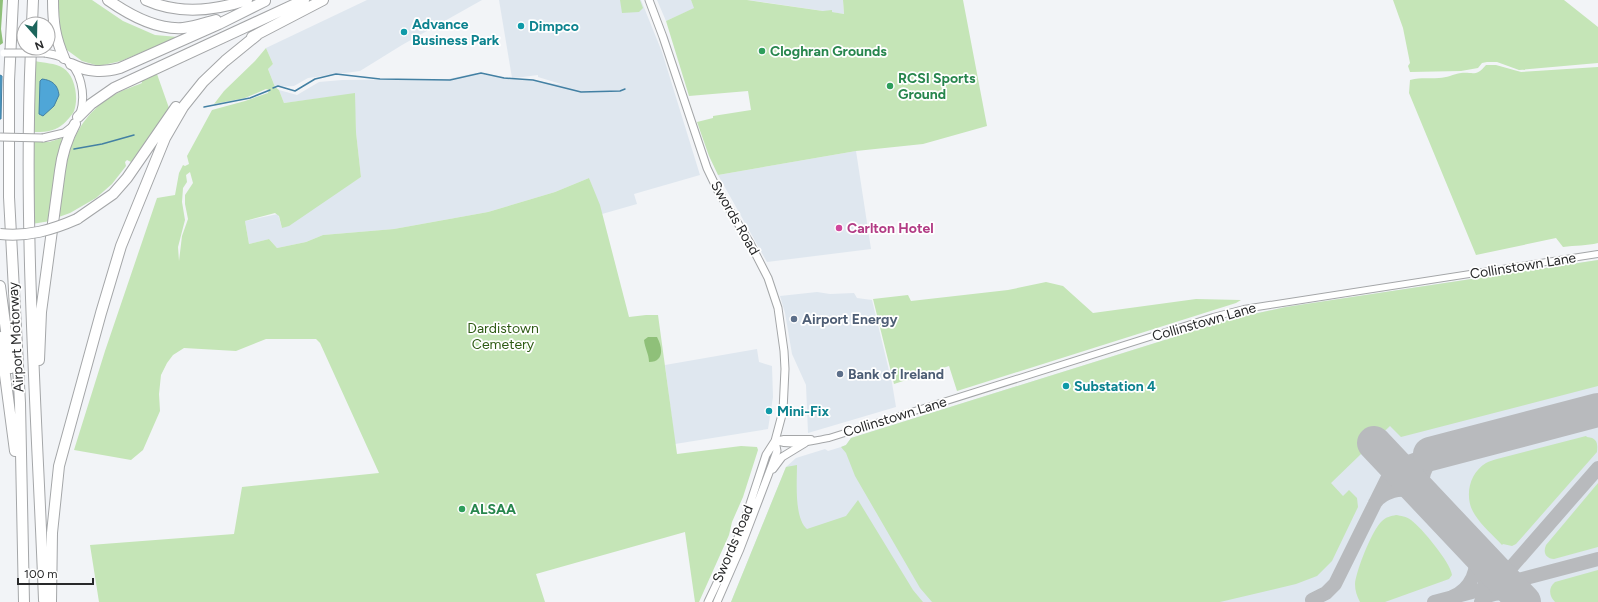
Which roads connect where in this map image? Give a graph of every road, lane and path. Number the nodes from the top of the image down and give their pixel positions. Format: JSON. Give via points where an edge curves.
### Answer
{"nodes":[{"id":1,"x":13,"y":0,"type":"edge"},
{"id":2,"x":33,"y":0,"type":"edge"},
{"id":3,"x":53,"y":0,"type":"edge"},
{"id":4,"x":108,"y":0,"type":"edge"},
{"id":5,"x":146,"y":0,"type":"edge"},
{"id":6,"x":247,"y":0,"type":"edge"},
{"id":7,"x":266,"y":0,"type":"edge"},
{"id":8,"x":304,"y":0,"type":"edge"},
{"id":9,"x":323,"y":0,"type":"edge"},
{"id":10,"x":648,"y":0,"type":"edge"},
{"id":11,"x":32,"y":16,"type":"edge"},
{"id":12,"x":257,"y":35,"type":"junction"},
{"id":13,"x":2,"y":53,"type":"edge"},
{"id":14,"x":31,"y":56,"type":"edge"},
{"id":15,"x":67,"y":61,"type":"junction"},
{"id":16,"x":77,"y":121,"type":"junction"},
{"id":17,"x":0,"y":137,"type":"edge"},
{"id":18,"x":0,"y":234,"type":"edge"},
{"id":19,"x":1598,"y":254,"type":"edge"},
{"id":20,"x":0,"y":286,"type":"edge"},
{"id":21,"x":0,"y":337,"type":"edge"},
{"id":22,"x":822,"y":439,"type":"junction"},
{"id":23,"x":775,"y":441,"type":"junction"},
{"id":24,"x":805,"y":443,"type":"junction"},
{"id":25,"x":37,"y":447,"type":"junction"},
{"id":26,"x":21,"y":461,"type":"junction"},
{"id":27,"x":769,"y":474,"type":"junction"},
{"id":28,"x":21,"y":508,"type":"junction"},
{"id":29,"x":24,"y":602,"type":"edge"},
{"id":30,"x":44,"y":602,"type":"edge"},
{"id":31,"x":51,"y":602,"type":"edge"},
{"id":32,"x":708,"y":602,"type":"edge"},
{"id":33,"x":717,"y":602,"type":"edge"}],
"edges":[{"from":1,"to":26,"type":"highway","name":"Airport Motorway","via":[[9,81],[9,197]]},
{"from":2,"to":11,"type":"highway"},
{"from":3,"to":15,"type":"highway","via":[[54,30]]},
{"from":4,"to":7,"type":"highway","via":[[147,22],[181,28],[216,20]]},
{"from":5,"to":6,"type":"highway","via":[[175,9],[193,10],[210,9]]},
{"from":7,"to":15,"type":"highway","via":[[212,28],[120,68],[97,72],[84,70]]},
{"from":8,"to":16,"type":"highway","via":[[114,88],[91,104]]},
{"from":9,"to":12,"type":"highway"},
{"from":10,"to":23,"type":"main road","name":"Swords Road","via":[[664,37],[706,168],[760,262],[774,296],[786,369],[783,411]]},
{"from":12,"to":18,"type":"highway","bridge":true,"via":[[230,50],[199,78],[113,194],[63,226],[24,235]]},
{"from":12,"to":31,"type":"highway","via":[[203,82],[183,107],[165,138],[121,246],[60,466],[52,533]]},
{"from":13,"to":15,"type":"main road","bridge":true,"via":[[45,53]]},
{"from":14,"to":25,"type":"highway","name":"Airport Motorway","via":[[29,216]]},
{"from":15,"to":16,"type":"main road","via":[[77,72],[82,90],[82,108]]},
{"from":16,"to":17,"type":"main road","bridge":true,"via":[[64,133],[43,138]]},
{"from":16,"to":25,"type":"highway","via":[[61,158],[41,312]]},
{"from":19,"to":22,"type":"street","name":"Collinstown Lane","via":[[1244,309]]},
{"from":20,"to":26,"type":"highway"},
{"from":21,"to":28,"type":"highway"},
{"from":22,"to":23,"type":"street","name":"Collinstown Lane"},
{"from":22,"to":24,"type":"street","name":"Collinstown Lane"},
{"from":23,"to":24,"type":"street","name":"Collinstown Lane","via":[[783,444]]},
{"from":23,"to":27,"type":"main road","name":"Swords Road","via":[[776,451]]},
{"from":23,"to":32,"type":"main road","name":"Swords Road","via":[[766,455],[736,543]]},
{"from":24,"to":27,"type":"main road","via":[[782,457]]},
{"from":25,"to":30,"type":"highway","name":"Airport Motorway"},
{"from":26,"to":28,"type":"highway","name":"Airport Motorway"},
{"from":27,"to":33,"type":"main road","name":"Swords Road"},
{"from":28,"to":29,"type":"highway","name":"Airport Motorway"}]}
